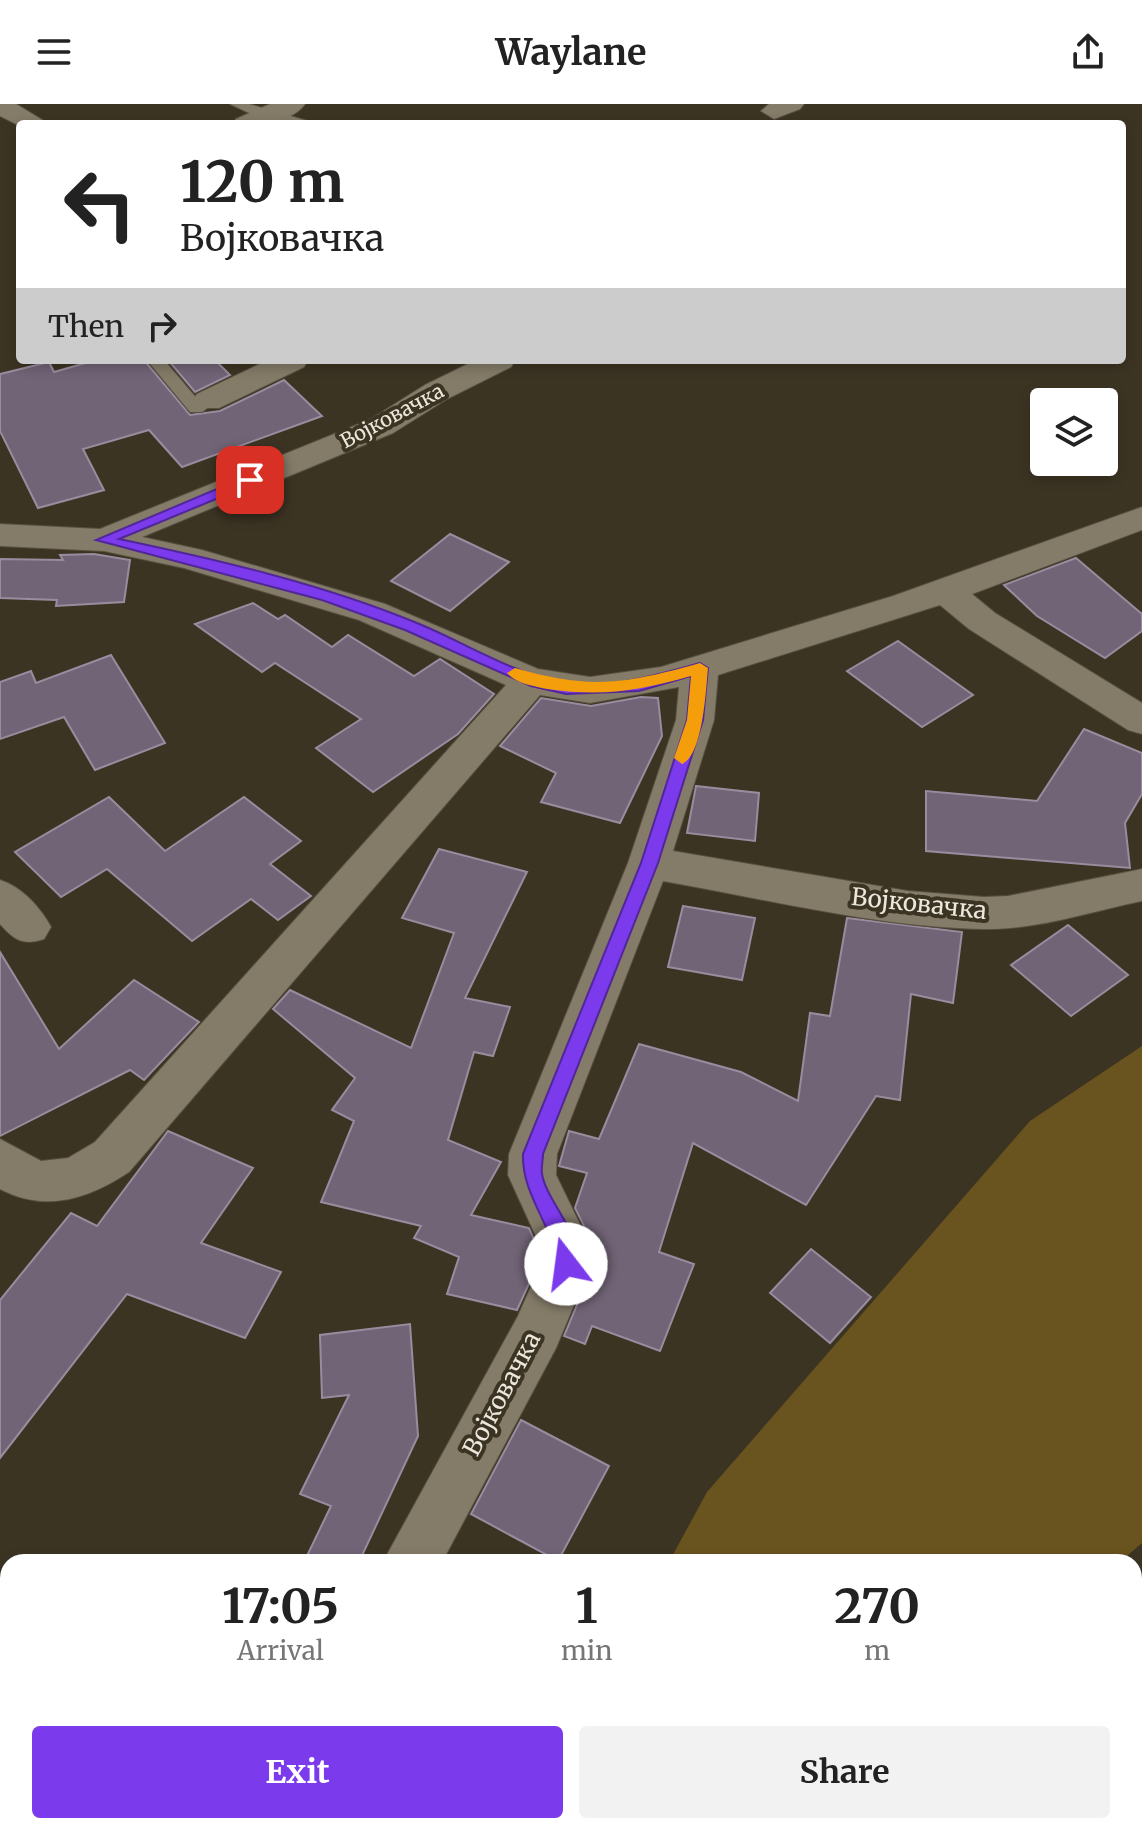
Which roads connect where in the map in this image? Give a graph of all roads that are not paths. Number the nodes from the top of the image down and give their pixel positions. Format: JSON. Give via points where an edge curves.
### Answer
{"nodes":[{"id":1,"x":237,"y":104,"type":"edge"},
{"id":2,"x":292,"y":104,"type":"edge"},
{"id":3,"x":0,"y":106,"type":"edge"},
{"id":4,"x":28,"y":120,"type":"edge"},
{"id":5,"x":254,"y":120,"type":"edge"},
{"id":6,"x":158,"y":364,"type":"edge"},
{"id":7,"x":285,"y":364,"type":"edge"},
{"id":8,"x":493,"y":364,"type":"edge"},
{"id":9,"x":208,"y":401,"type":"joint"},
{"id":10,"x":1142,"y":518,"type":"edge"},
{"id":11,"x":0,"y":535,"type":"edge"},
{"id":12,"x":104,"y":540,"type":"junction"},
{"id":13,"x":945,"y":590,"type":"junction"},
{"id":14,"x":700,"y":668,"type":"junction"},
{"id":15,"x":531,"y":681,"type":"junction"},
{"id":16,"x":1142,"y":721,"type":"edge"},
{"id":17,"x":649,"y":863,"type":"junction"},
{"id":18,"x":1142,"y":885,"type":"edge"},
{"id":19,"x":0,"y":896,"type":"edge"},
{"id":20,"x":29,"y":927,"type":"dead end"},
{"id":21,"x":0,"y":1160,"type":"edge"},
{"id":22,"x":415,"y":1554,"type":"edge"}],
"edges":[{"from":1,"to":5,"type":"lane"},
{"from":2,"to":5,"type":"street"},
{"from":3,"to":4,"type":"street"},
{"from":6,"to":9,"type":"lane","via":[[196,408]]},
{"from":7,"to":9,"type":"street"},
{"from":8,"to":12,"type":"street","name":"Војковачка","via":[[369,432]]},
{"from":10,"to":13,"type":"street","name":"Војковачка"},
{"from":11,"to":12,"type":"street","name":"Војковачка"},
{"from":12,"to":15,"type":"street","name":"Војковачка","via":[[327,597],[410,626]]},
{"from":13,"to":14,"type":"street","name":"Војковачка"},
{"from":13,"to":16,"type":"street","via":[[982,621]]},
{"from":14,"to":15,"type":"street","name":"Војковачка","via":[[617,688],[566,688]]},
{"from":14,"to":17,"type":"street","name":"Војковачка","via":[[695,720]]},
{"from":15,"to":21,"type":"street","via":[[112,1157],[54,1183],[19,1178]]},
{"from":17,"to":18,"type":"street","name":"Војковачка","via":[[893,905],[984,913]]},
{"from":17,"to":22,"type":"street","name":"Војковачка","via":[[533,1154],[532,1175],[564,1243],[566,1264],[538,1331]]},
{"from":19,"to":20,"type":"street"}]}
